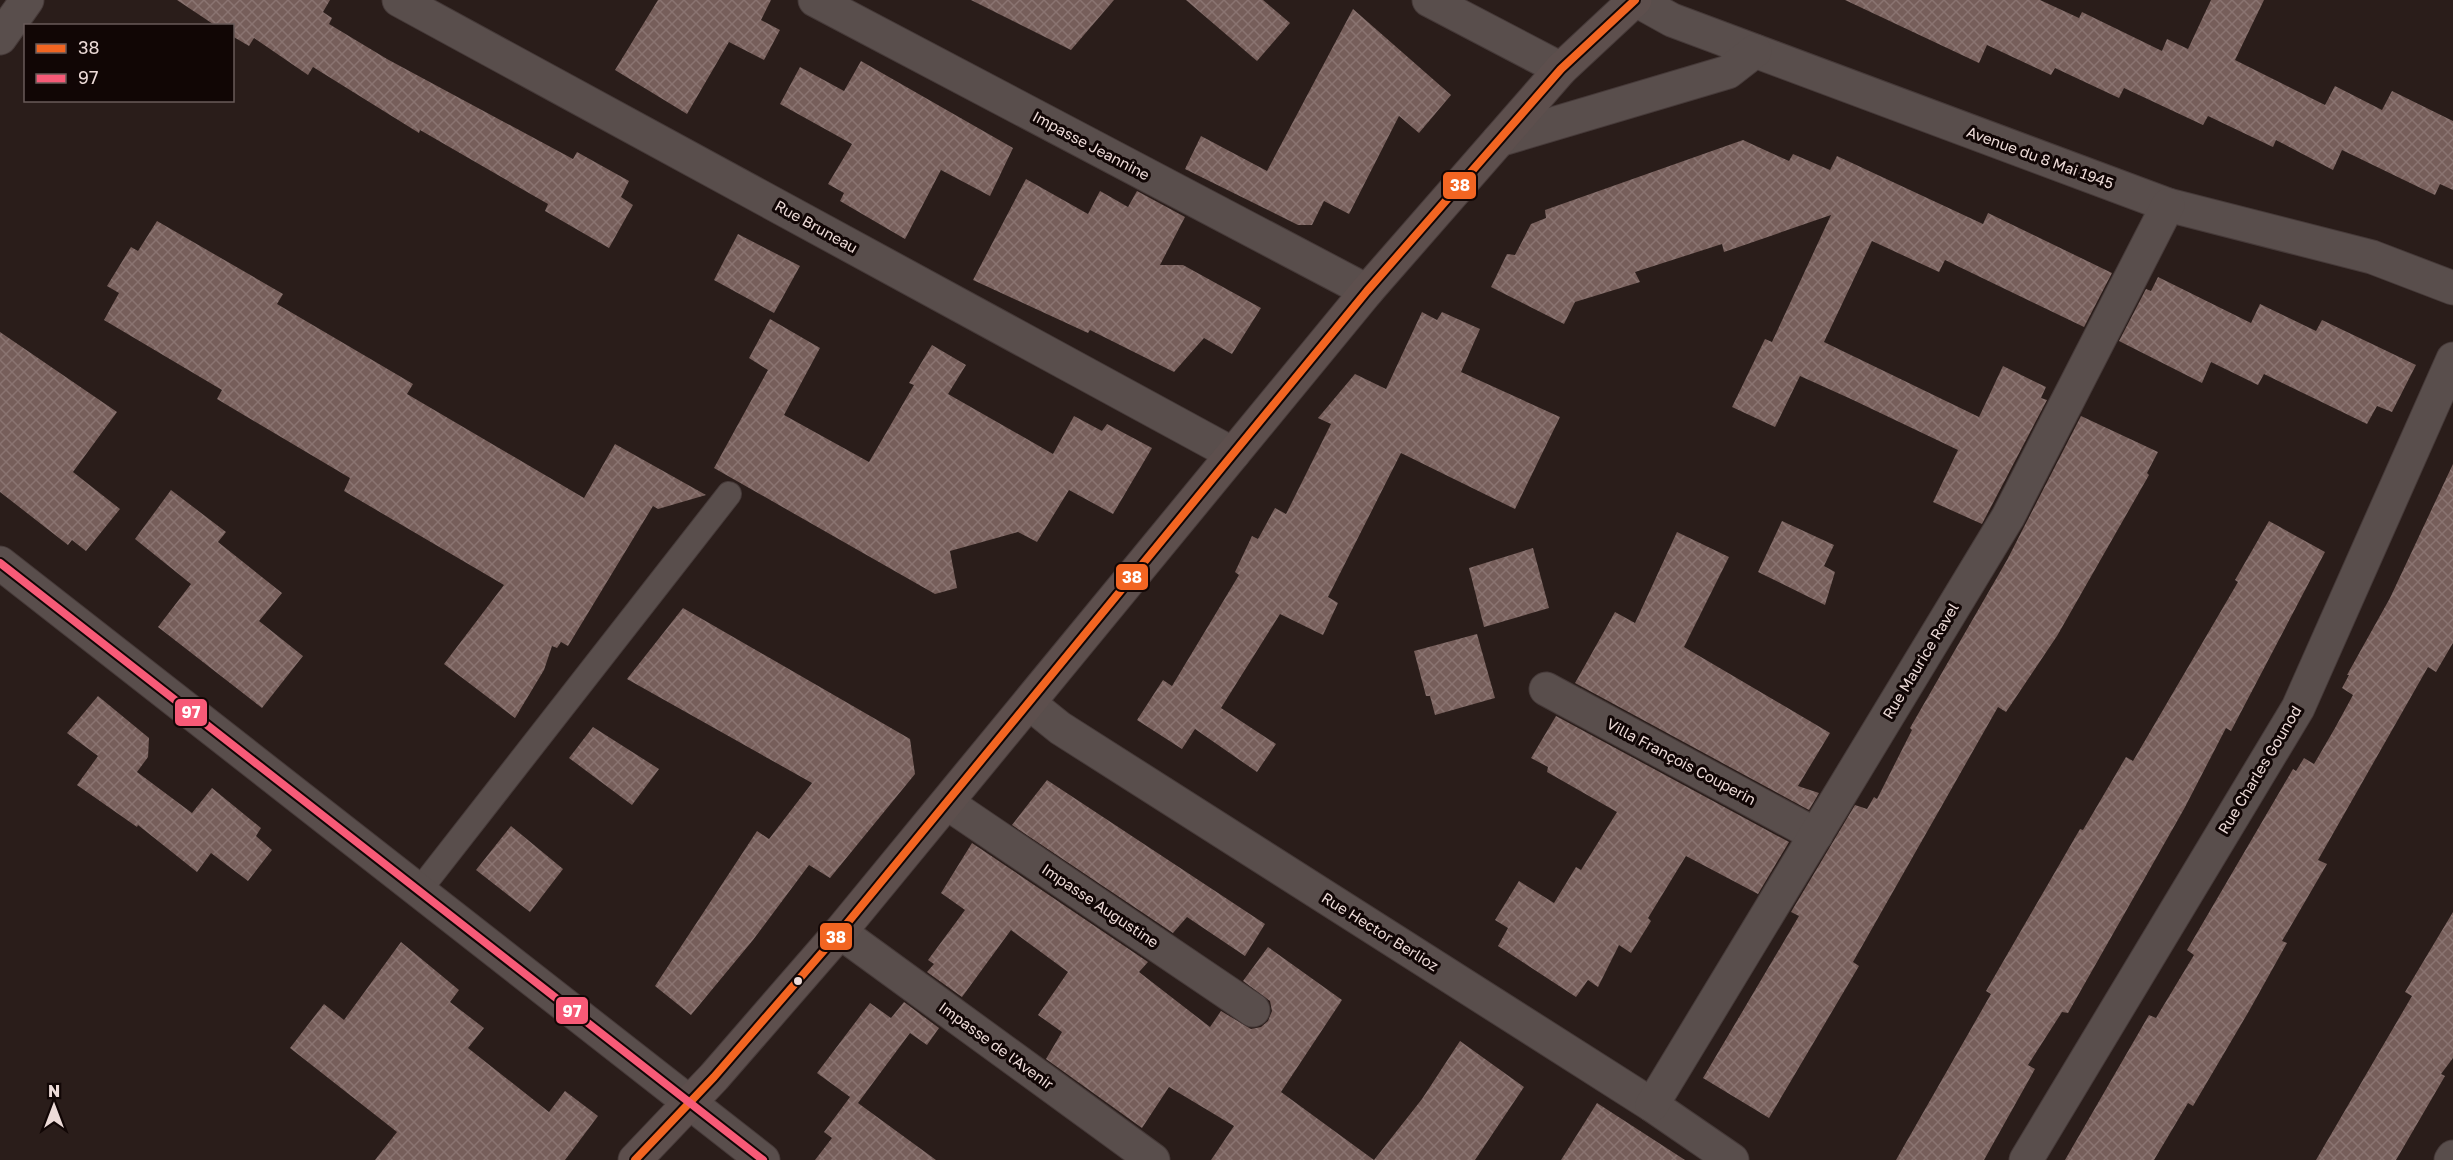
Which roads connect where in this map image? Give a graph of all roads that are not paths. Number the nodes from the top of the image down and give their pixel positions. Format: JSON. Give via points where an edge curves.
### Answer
{"nodes":[{"id":1,"x":27,"y":0,"type":"edge"},
{"id":2,"x":399,"y":0,"type":"edge"},
{"id":3,"x":815,"y":0,"type":"edge"},
{"id":4,"x":1429,"y":0,"type":"edge"},
{"id":5,"x":1636,"y":0,"type":"edge"},
{"id":6,"x":0,"y":38,"type":"edge"},
{"id":7,"x":1755,"y":51,"type":"junction"},
{"id":8,"x":1561,"y":69,"type":"junction"},
{"id":9,"x":1499,"y":140,"type":"junction"},
{"id":10,"x":2168,"y":205,"type":"junction"},
{"id":11,"x":2453,"y":288,"type":"edge"},
{"id":12,"x":1367,"y":291,"type":"junction"},
{"id":13,"x":2453,"y":358,"type":"edge"},
{"id":14,"x":1233,"y":454,"type":"junction"},
{"id":15,"x":729,"y":494,"type":"dead end"},
{"id":16,"x":0,"y":563,"type":"edge"},
{"id":17,"x":1546,"y":689,"type":"dead end"},
{"id":18,"x":1029,"y":702,"type":"junction"},
{"id":19,"x":947,"y":802,"type":"junction"},
{"id":20,"x":1816,"y":835,"type":"junction"},
{"id":21,"x":418,"y":892,"type":"junction"},
{"id":22,"x":840,"y":932,"type":"junction"},
{"id":23,"x":1253,"y":1010,"type":"dead end"},
{"id":24,"x":690,"y":1104,"type":"junction"},
{"id":25,"x":1652,"y":1105,"type":"junction"},
{"id":26,"x":635,"y":1160,"type":"edge"},
{"id":27,"x":764,"y":1160,"type":"edge"},
{"id":28,"x":1153,"y":1160,"type":"edge"},
{"id":29,"x":1732,"y":1160,"type":"edge"},
{"id":30,"x":2026,"y":1160,"type":"edge"}],
"edges":[{"from":1,"to":6,"type":"street"},
{"from":2,"to":14,"type":"street","name":"Rue Bruneau"},
{"from":3,"to":12,"type":"street","name":"Impasse Jeannine"},
{"from":4,"to":8,"type":"street"},
{"from":5,"to":7,"type":"street","name":"Avenue du 8 Mai 1945","via":[[1672,20]]},
{"from":5,"to":8,"type":"main road"},
{"from":7,"to":9,"type":"street","via":[[1728,72]]},
{"from":7,"to":10,"type":"street","name":"Avenue du 8 Mai 1945"},
{"from":8,"to":9,"type":"main road"},
{"from":9,"to":12,"type":"main road"},
{"from":10,"to":11,"type":"street","name":"Avenue du 8 Mai 1945","via":[[2372,257]]},
{"from":10,"to":20,"type":"street","name":"Rue Maurice Ravel","via":[[2008,517]]},
{"from":12,"to":14,"type":"main road"},
{"from":13,"to":30,"type":"street","name":"Rue Charles Gounod","via":[[2298,708]]},
{"from":14,"to":18,"type":"main road"},
{"from":15,"to":21,"type":"lane"},
{"from":16,"to":21,"type":"street"},
{"from":17,"to":20,"type":"street","name":"Villa François Couperin"},
{"from":18,"to":19,"type":"main road"},
{"from":18,"to":25,"type":"street","name":"Rue Hector Berlioz","via":[[1060,728]]},
{"from":19,"to":22,"type":"main road"},
{"from":19,"to":23,"type":"street","name":"Impasse Augustine"},
{"from":20,"to":25,"type":"street","name":"Rue Maurice Ravel"},
{"from":21,"to":24,"type":"street"},
{"from":22,"to":24,"type":"main road"},
{"from":22,"to":28,"type":"street","name":"Impasse de l'Avenir"},
{"from":24,"to":26,"type":"main road"},
{"from":24,"to":27,"type":"street"},
{"from":25,"to":29,"type":"street","name":"Rue Hector Berlioz"}]}
